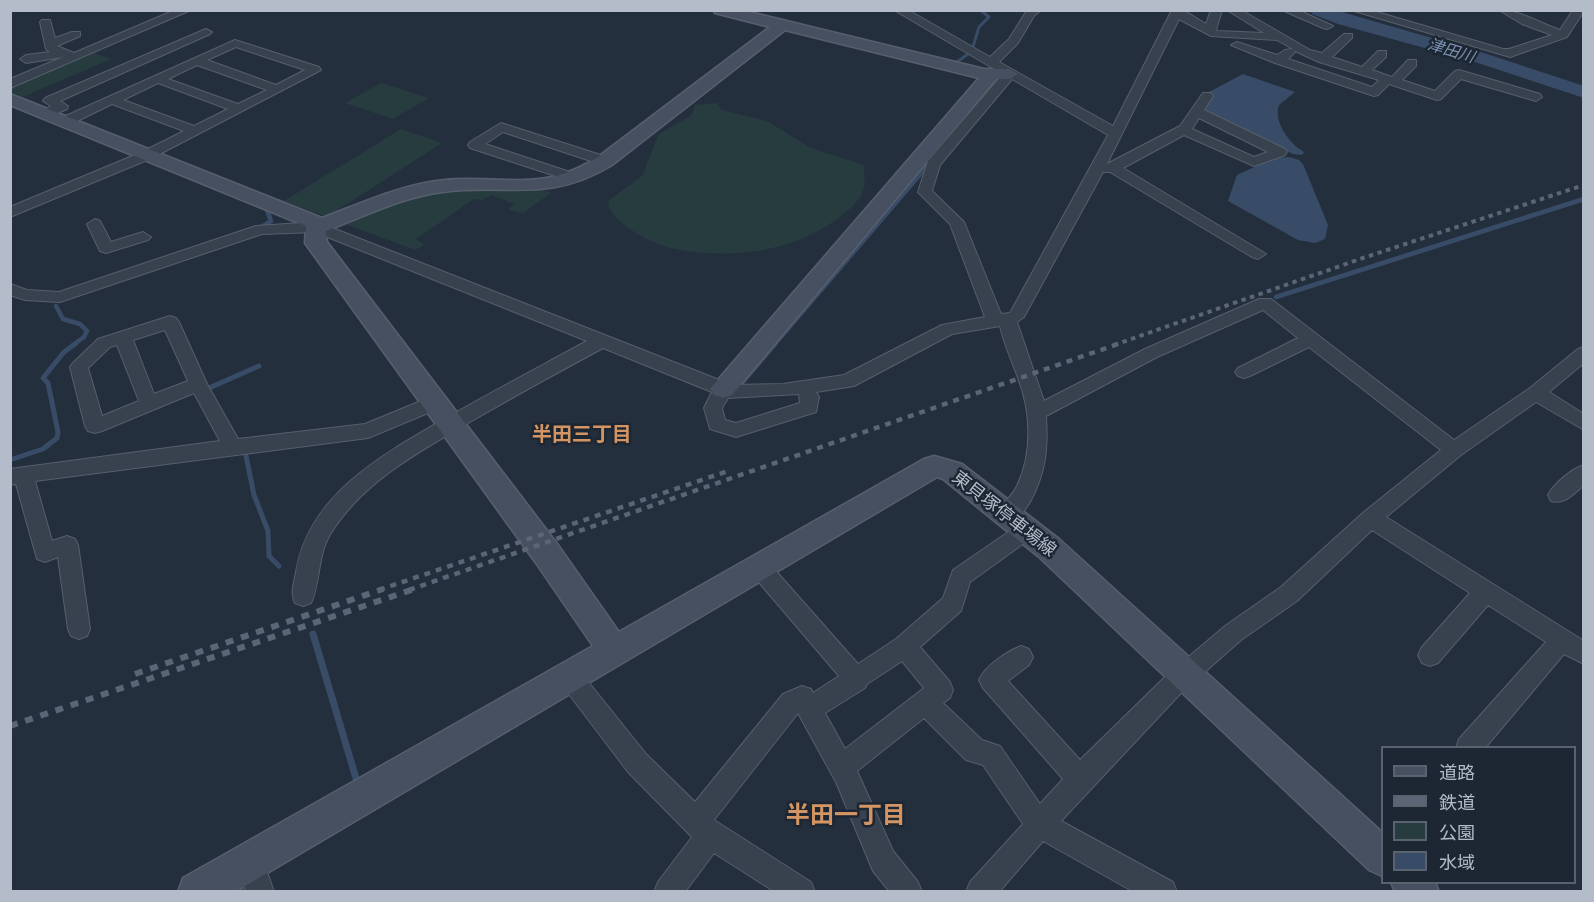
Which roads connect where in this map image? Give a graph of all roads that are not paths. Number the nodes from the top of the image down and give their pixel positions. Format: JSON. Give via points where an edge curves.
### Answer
{"nodes":[{"id":1,"x":186,"y":10,"type":"edge"},
{"id":2,"x":720,"y":10,"type":"edge"},
{"id":3,"x":898,"y":10,"type":"edge"},
{"id":4,"x":1036,"y":10,"type":"edge"},
{"id":5,"x":1217,"y":10,"type":"edge"},
{"id":6,"x":1232,"y":10,"type":"edge"},
{"id":7,"x":1287,"y":10,"type":"edge"},
{"id":8,"x":1356,"y":10,"type":"edge"},
{"id":9,"x":1504,"y":10,"type":"edge"},
{"id":10,"x":1580,"y":10,"type":"edge"},
{"id":11,"x":1177,"y":12,"type":"edge"},
{"id":12,"x":46,"y":22,"type":"dead end"},
{"id":13,"x":159,"y":22,"type":"junction"},
{"id":14,"x":782,"y":25,"type":"junction"},
{"id":15,"x":1327,"y":26,"type":"dead end"},
{"id":16,"x":1209,"y":32,"type":"junction"},
{"id":17,"x":76,"y":34,"type":"dead end"},
{"id":18,"x":1563,"y":35,"type":"junction"},
{"id":19,"x":1348,"y":36,"type":"dead end"},
{"id":20,"x":1283,"y":38,"type":"junction"},
{"id":21,"x":114,"y":40,"type":"junction"},
{"id":22,"x":51,"y":44,"type":"junction"},
{"id":23,"x":1237,"y":45,"type":"dead end"},
{"id":24,"x":1296,"y":46,"type":"junction"},
{"id":25,"x":1259,"y":53,"type":"junction"},
{"id":26,"x":1382,"y":54,"type":"dead end"},
{"id":27,"x":70,"y":55,"type":"junction"},
{"id":28,"x":154,"y":55,"type":"junction"},
{"id":29,"x":26,"y":59,"type":"dead end"},
{"id":30,"x":1323,"y":59,"type":"junction"},
{"id":31,"x":1279,"y":60,"type":"junction"},
{"id":32,"x":197,"y":61,"type":"junction"},
{"id":33,"x":1248,"y":62,"type":"dead end"},
{"id":34,"x":1412,"y":63,"type":"dead end"},
{"id":35,"x":1337,"y":64,"type":"junction"},
{"id":36,"x":1295,"y":65,"type":"junction"},
{"id":37,"x":10,"y":67,"type":"edge"},
{"id":38,"x":997,"y":70,"type":"junction"},
{"id":39,"x":1363,"y":72,"type":"junction"},
{"id":40,"x":1324,"y":75,"type":"junction"},
{"id":41,"x":1283,"y":76,"type":"dead end"},
{"id":42,"x":157,"y":79,"type":"junction"},
{"id":43,"x":1390,"y":81,"type":"junction"},
{"id":44,"x":14,"y":82,"type":"edge"},
{"id":45,"x":1311,"y":88,"type":"dead end"},
{"id":46,"x":277,"y":89,"type":"junction"},
{"id":47,"x":1207,"y":96,"type":"dead end"},
{"id":48,"x":1536,"y":97,"type":"dead end"},
{"id":49,"x":10,"y":99,"type":"edge"},
{"id":50,"x":112,"y":100,"type":"junction"},
{"id":51,"x":239,"y":109,"type":"junction"},
{"id":52,"x":1197,"y":112,"type":"junction"},
{"id":53,"x":45,"y":114,"type":"junction"},
{"id":54,"x":64,"y":122,"type":"junction"},
{"id":55,"x":1183,"y":130,"type":"junction"},
{"id":56,"x":195,"y":131,"type":"junction"},
{"id":57,"x":1115,"y":133,"type":"junction"},
{"id":58,"x":147,"y":155,"type":"junction"},
{"id":59,"x":605,"y":161,"type":"junction"},
{"id":60,"x":1105,"y":168,"type":"junction"},
{"id":61,"x":571,"y":177,"type":"junction"},
{"id":62,"x":10,"y":213,"type":"edge"},
{"id":63,"x":95,"y":224,"type":"dead end"},
{"id":64,"x":317,"y":227,"type":"junction"},
{"id":65,"x":1258,"y":254,"type":"dead end"},
{"id":66,"x":158,"y":264,"type":"junction"},
{"id":67,"x":10,"y":289,"type":"edge"},
{"id":68,"x":1001,"y":321,"type":"junction"},
{"id":69,"x":123,"y":337,"type":"junction"},
{"id":70,"x":1310,"y":339,"type":"junction"},
{"id":71,"x":602,"y":340,"type":"junction"},
{"id":72,"x":1584,"y":353,"type":"edge"},
{"id":73,"x":1244,"y":372,"type":"dead end"},
{"id":74,"x":198,"y":384,"type":"junction"},
{"id":75,"x":804,"y":387,"type":"junction"},
{"id":76,"x":723,"y":389,"type":"junction"},
{"id":77,"x":1536,"y":393,"type":"junction"},
{"id":78,"x":433,"y":403,"type":"junction"},
{"id":79,"x":150,"y":404,"type":"junction"},
{"id":80,"x":1035,"y":414,"type":"junction"},
{"id":81,"x":1584,"y":423,"type":"edge"},
{"id":82,"x":450,"y":425,"type":"junction"},
{"id":83,"x":233,"y":447,"type":"junction"},
{"id":84,"x":1454,"y":450,"type":"junction"},
{"id":85,"x":1584,"y":473,"type":"edge"},
{"id":86,"x":17,"y":476,"type":"edge"},
{"id":87,"x":1558,"y":495,"type":"dead end"},
{"id":88,"x":1371,"y":518,"type":"junction"},
{"id":89,"x":1017,"y":523,"type":"junction"},
{"id":90,"x":759,"y":567,"type":"junction"},
{"id":91,"x":1486,"y":591,"type":"junction"},
{"id":92,"x":303,"y":596,"type":"dead end"},
{"id":93,"x":80,"y":629,"type":"dead end"},
{"id":94,"x":1562,"y":640,"type":"junction"},
{"id":95,"x":904,"y":646,"type":"junction"},
{"id":96,"x":614,"y":651,"type":"junction"},
{"id":97,"x":1584,"y":654,"type":"edge"},
{"id":98,"x":1430,"y":655,"type":"dead end"},
{"id":99,"x":1021,"y":657,"type":"dead end"},
{"id":100,"x":1186,"y":675,"type":"junction"},
{"id":101,"x":570,"y":677,"type":"junction"},
{"id":102,"x":857,"y":680,"type":"junction"},
{"id":103,"x":924,"y":702,"type":"junction"},
{"id":104,"x":809,"y":710,"type":"junction"},
{"id":105,"x":1469,"y":746,"type":"edge"},
{"id":106,"x":842,"y":767,"type":"junction"},
{"id":107,"x":1080,"y":779,"type":"junction"},
{"id":108,"x":1038,"y":823,"type":"junction"},
{"id":109,"x":703,"y":829,"type":"junction"},
{"id":110,"x":1381,"y":855,"type":"edge"},
{"id":111,"x":255,"y":876,"type":"edge"},
{"id":112,"x":796,"y":890,"type":"edge"},
{"id":113,"x":197,"y":891,"type":"edge"},
{"id":114,"x":668,"y":891,"type":"edge"},
{"id":115,"x":908,"y":891,"type":"edge"},
{"id":116,"x":980,"y":891,"type":"edge"},
{"id":117,"x":1163,"y":891,"type":"edge"}],
"edges":[{"from":1,"to":13,"type":"street"},
{"from":2,"to":14,"type":"street"},
{"from":3,"to":38,"type":"street"},
{"from":4,"to":38,"type":"street"},
{"from":5,"to":16,"type":"street"},
{"from":6,"to":20,"type":"street"},
{"from":7,"to":15,"type":"street"},
{"from":8,"to":18,"type":"street","via":[[1502,52]]},
{"from":9,"to":18,"type":"street"},
{"from":10,"to":18,"type":"street"},
{"from":11,"to":16,"type":"street"},
{"from":11,"to":57,"type":"street"},
{"from":12,"to":22,"type":"street"},
{"from":13,"to":21,"type":"street"},
{"from":13,"to":28,"type":"street","via":[[203,34]]},
{"from":14,"to":38,"type":"street"},
{"from":14,"to":59,"type":"street"},
{"from":16,"to":20,"type":"street"},
{"from":17,"to":22,"type":"street"},
{"from":19,"to":30,"type":"street"},
{"from":20,"to":24,"type":"street"},
{"from":21,"to":27,"type":"street"},
{"from":21,"to":28,"type":"street"},
{"from":22,"to":27,"type":"street","via":[[52,50]]},
{"from":23,"to":25,"type":"street"},
{"from":24,"to":30,"type":"street"},
{"from":24,"to":31,"type":"street"},
{"from":25,"to":31,"type":"street"},
{"from":25,"to":33,"type":"street"},
{"from":26,"to":39,"type":"street"},
{"from":27,"to":29,"type":"street"},
{"from":27,"to":44,"type":"street"},
{"from":28,"to":53,"type":"street","via":[[49,101],[62,106]]},
{"from":30,"to":35,"type":"street"},
{"from":31,"to":36,"type":"street"},
{"from":32,"to":42,"type":"street"},
{"from":32,"to":46,"type":"street"},
{"from":32,"to":46,"type":"street","via":[[236,43],[315,70]]},
{"from":34,"to":43,"type":"street"},
{"from":35,"to":39,"type":"street"},
{"from":35,"to":40,"type":"street"},
{"from":36,"to":40,"type":"street"},
{"from":36,"to":41,"type":"street"},
{"from":37,"to":44,"type":"street"},
{"from":38,"to":57,"type":"street"},
{"from":38,"to":68,"type":"street","via":[[933,164],[926,192],[956,222]]},
{"from":38,"to":76,"type":"street"},
{"from":39,"to":43,"type":"street"},
{"from":40,"to":43,"type":"street","via":[[1370,95]]},
{"from":40,"to":45,"type":"street"},
{"from":42,"to":50,"type":"street"},
{"from":42,"to":51,"type":"street"},
{"from":43,"to":48,"type":"street","via":[[1437,96],[1459,74]]},
{"from":46,"to":51,"type":"street"},
{"from":47,"to":52,"type":"street"},
{"from":49,"to":53,"type":"street"},
{"from":50,"to":54,"type":"street"},
{"from":50,"to":56,"type":"street"},
{"from":51,"to":56,"type":"street"},
{"from":52,"to":55,"type":"street"},
{"from":52,"to":55,"type":"street","via":[[1280,152],[1254,162]]},
{"from":53,"to":54,"type":"street"},
{"from":54,"to":58,"type":"street"},
{"from":55,"to":60,"type":"street"},
{"from":56,"to":58,"type":"street"},
{"from":57,"to":60,"type":"street"},
{"from":58,"to":62,"type":"street"},
{"from":58,"to":64,"type":"street","via":[[305,218]]},
{"from":59,"to":61,"type":"street"},
{"from":59,"to":61,"type":"street","via":[[501,127],[475,145]]},
{"from":60,"to":65,"type":"street"},
{"from":60,"to":68,"type":"street","via":[[1016,317]]},
{"from":61,"to":64,"type":"street","via":[[546,184],[429,188]]},
{"from":63,"to":66,"type":"street","via":[[106,248],[141,233]]},
{"from":64,"to":66,"type":"street","via":[[261,229]]},
{"from":64,"to":71,"type":"street"},
{"from":64,"to":78,"type":"street","via":[[316,243]]},
{"from":66,"to":67,"type":"street","via":[[60,297],[25,295]]},
{"from":68,"to":75,"type":"street","via":[[948,329],[848,381]]},
{"from":68,"to":80,"type":"street","via":[[1034,399]]},
{"from":69,"to":74,"type":"street","via":[[170,322]]},
{"from":69,"to":79,"type":"street"},
{"from":69,"to":79,"type":"street","via":[[104,343],[79,367],[95,426]]},
{"from":70,"to":73,"type":"street"},
{"from":70,"to":80,"type":"street","via":[[1265,303],[1151,353]]},
{"from":70,"to":84,"type":"street"},
{"from":71,"to":76,"type":"street"},
{"from":71,"to":82,"type":"street"},
{"from":72,"to":77,"type":"street"},
{"from":74,"to":79,"type":"street"},
{"from":74,"to":83,"type":"street"},
{"from":75,"to":76,"type":"street","via":[[731,392]]},
{"from":75,"to":76,"type":"street","via":[[810,397],[809,407],[736,430],[717,424],[713,408]]},
{"from":77,"to":81,"type":"street"},
{"from":77,"to":84,"type":"street"},
{"from":78,"to":82,"type":"street"},
{"from":78,"to":83,"type":"street","via":[[368,431]]},
{"from":80,"to":89,"type":"street","via":[[1033,470],[1018,506]]},
{"from":82,"to":92,"type":"street","via":[[369,474],[343,500],[312,548]]},
{"from":82,"to":96,"type":"street"},
{"from":83,"to":86,"type":"street"},
{"from":84,"to":88,"type":"street"},
{"from":85,"to":87,"type":"street"},
{"from":86,"to":93,"type":"street","via":[[45,553],[67,544]]},
{"from":88,"to":91,"type":"street"},
{"from":88,"to":100,"type":"street","via":[[1289,594],[1233,633]]},
{"from":89,"to":90,"type":"street","name":"東貝塚停車場線","via":[[952,471],[934,466]]},
{"from":89,"to":95,"type":"street","via":[[961,577],[953,604]]},
{"from":89,"to":100,"type":"street","name":"東貝塚停車場線","via":[[1095,589]]},
{"from":90,"to":96,"type":"street","name":"東貝塚停車場線"},
{"from":90,"to":102,"type":"street"},
{"from":91,"to":94,"type":"street"},
{"from":91,"to":98,"type":"street"},
{"from":94,"to":97,"type":"street"},
{"from":94,"to":105,"type":"street"},
{"from":95,"to":102,"type":"street"},
{"from":95,"to":103,"type":"street","via":[[941,690]]},
{"from":96,"to":101,"type":"street","name":"東貝塚停車場線"},
{"from":99,"to":107,"type":"street","via":[[991,680]]},
{"from":100,"to":107,"type":"street"},
{"from":100,"to":110,"type":"street","name":"東貝塚停車場線"},
{"from":101,"to":109,"type":"street","via":[[637,763]]},
{"from":101,"to":111,"type":"street","name":"東貝塚停車場線"},
{"from":102,"to":104,"type":"street"},
{"from":103,"to":106,"type":"street"},
{"from":103,"to":108,"type":"street","via":[[975,752],[991,755]]},
{"from":104,"to":106,"type":"street"},
{"from":104,"to":109,"type":"street","via":[[802,697],[792,702]]},
{"from":106,"to":115,"type":"street","via":[[883,861]]},
{"from":107,"to":108,"type":"street"},
{"from":108,"to":116,"type":"street"},
{"from":108,"to":117,"type":"street"},
{"from":109,"to":112,"type":"street"},
{"from":109,"to":114,"type":"street"},
{"from":111,"to":113,"type":"street","name":"東貝塚停車場線"}]}
